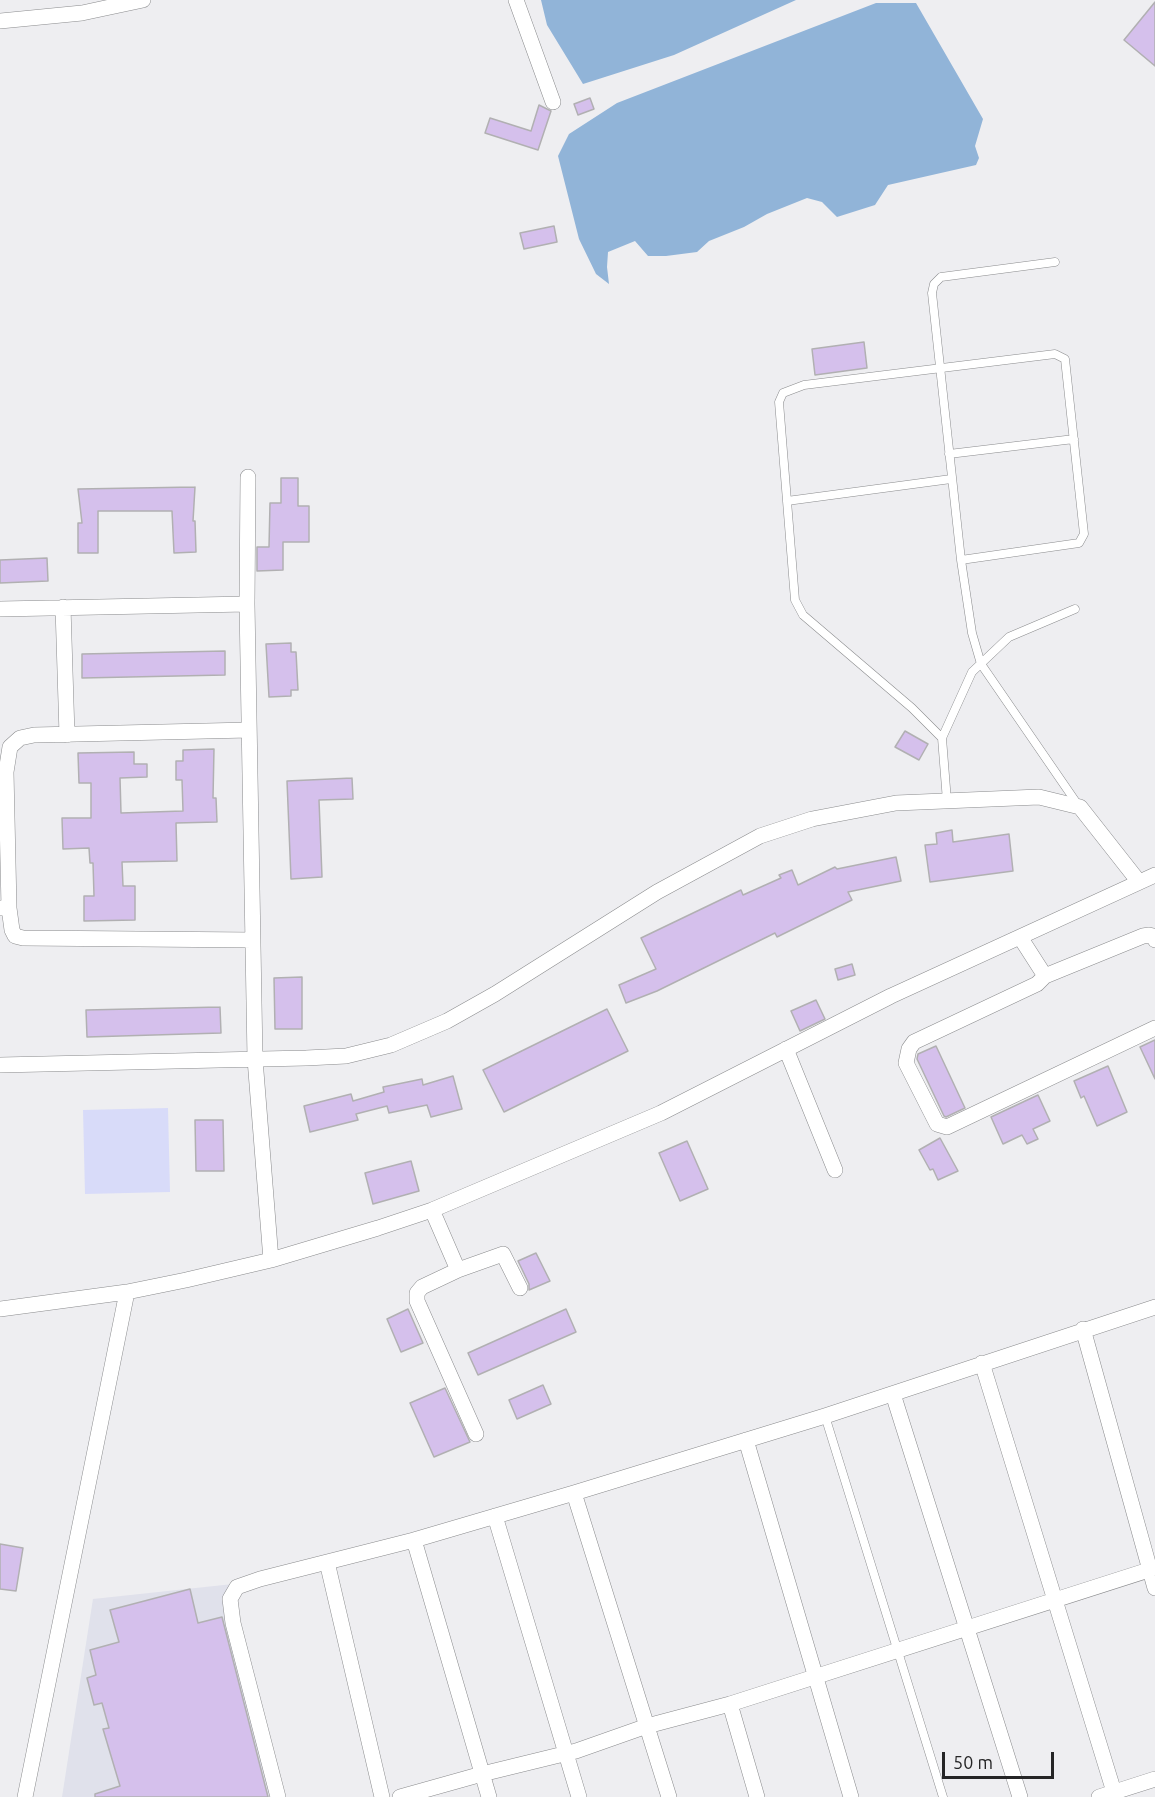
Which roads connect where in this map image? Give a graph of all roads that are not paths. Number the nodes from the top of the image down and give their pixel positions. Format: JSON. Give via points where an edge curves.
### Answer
{"nodes":[{"id":1,"x":144,"y":0,"type":"edge"},
{"id":2,"x":516,"y":0,"type":"edge"},
{"id":3,"x":0,"y":21,"type":"edge"},
{"id":4,"x":554,"y":102,"type":"dead end"},
{"id":5,"x":1055,"y":262,"type":"dead end"},
{"id":6,"x":940,"y":368,"type":"junction"},
{"id":7,"x":1074,"y":439,"type":"junction"},
{"id":8,"x":949,"y":454,"type":"junction"},
{"id":9,"x":248,"y":477,"type":"dead end"},
{"id":10,"x":951,"y":478,"type":"junction"},
{"id":11,"x":787,"y":501,"type":"junction"},
{"id":12,"x":962,"y":560,"type":"junction"},
{"id":13,"x":247,"y":604,"type":"junction"},
{"id":14,"x":63,"y":607,"type":"junction"},
{"id":15,"x":0,"y":609,"type":"edge"},
{"id":16,"x":1075,"y":609,"type":"dead end"},
{"id":17,"x":981,"y":664,"type":"junction"},
{"id":18,"x":249,"y":730,"type":"junction"},
{"id":19,"x":67,"y":735,"type":"junction"},
{"id":20,"x":942,"y":738,"type":"junction"},
{"id":21,"x":3,"y":772,"type":"edge"},
{"id":22,"x":947,"y":801,"type":"junction"},
{"id":23,"x":1080,"y":807,"type":"junction"},
{"id":24,"x":1155,"y":875,"type":"edge"},
{"id":25,"x":1139,"y":882,"type":"junction"},
{"id":26,"x":5,"y":908,"type":"edge"},
{"id":27,"x":1153,"y":935,"type":"edge"},
{"id":28,"x":1020,"y":937,"type":"junction"},
{"id":29,"x":253,"y":940,"type":"junction"},
{"id":30,"x":1045,"y":976,"type":"junction"},
{"id":31,"x":1155,"y":1028,"type":"edge"},
{"id":32,"x":786,"y":1049,"type":"junction"},
{"id":33,"x":255,"y":1059,"type":"junction"},
{"id":34,"x":0,"y":1065,"type":"edge"},
{"id":35,"x":835,"y":1170,"type":"dead end"},
{"id":36,"x":432,"y":1210,"type":"junction"},
{"id":37,"x":271,"y":1260,"type":"junction"},
{"id":38,"x":458,"y":1270,"type":"junction"},
{"id":39,"x":520,"y":1288,"type":"dead end"},
{"id":40,"x":127,"y":1292,"type":"junction"},
{"id":41,"x":1155,"y":1307,"type":"edge"},
{"id":42,"x":0,"y":1309,"type":"edge"},
{"id":43,"x":1083,"y":1329,"type":"junction"},
{"id":44,"x":982,"y":1363,"type":"junction"},
{"id":45,"x":893,"y":1394,"type":"junction"},
{"id":46,"x":825,"y":1416,"type":"junction"},
{"id":47,"x":476,"y":1434,"type":"dead end"},
{"id":48,"x":746,"y":1440,"type":"junction"},
{"id":49,"x":574,"y":1493,"type":"junction"},
{"id":50,"x":495,"y":1516,"type":"junction"},
{"id":51,"x":414,"y":1540,"type":"junction"},
{"id":52,"x":327,"y":1562,"type":"junction"},
{"id":53,"x":1153,"y":1569,"type":"edge"},
{"id":54,"x":1155,"y":1587,"type":"edge"},
{"id":55,"x":1055,"y":1600,"type":"junction"},
{"id":56,"x":966,"y":1628,"type":"junction"},
{"id":57,"x":897,"y":1650,"type":"junction"},
{"id":58,"x":816,"y":1676,"type":"junction"},
{"id":59,"x":730,"y":1704,"type":"junction"},
{"id":60,"x":647,"y":1726,"type":"junction"},
{"id":61,"x":566,"y":1754,"type":"junction"},
{"id":62,"x":482,"y":1774,"type":"junction"},
{"id":63,"x":1155,"y":1779,"type":"edge"},
{"id":64,"x":1106,"y":1795,"type":"edge"},
{"id":65,"x":25,"y":1797,"type":"edge"},
{"id":66,"x":278,"y":1797,"type":"edge"},
{"id":67,"x":382,"y":1797,"type":"edge"},
{"id":68,"x":400,"y":1797,"type":"edge"},
{"id":69,"x":489,"y":1797,"type":"edge"},
{"id":70,"x":579,"y":1797,"type":"edge"},
{"id":71,"x":669,"y":1797,"type":"edge"},
{"id":72,"x":757,"y":1797,"type":"edge"},
{"id":73,"x":851,"y":1797,"type":"edge"},
{"id":74,"x":942,"y":1797,"type":"edge"},
{"id":75,"x":1020,"y":1797,"type":"edge"}],
"edges":[{"from":1,"to":3,"type":"street","via":[[82,13]]},
{"from":2,"to":4,"type":"street"},
{"from":5,"to":6,"type":"lane","via":[[941,277],[932,293]]},
{"from":6,"to":7,"type":"lane","via":[[1055,354],[1065,359]]},
{"from":6,"to":8,"type":"lane"},
{"from":6,"to":11,"type":"lane","via":[[804,385],[783,393],[779,402]]},
{"from":7,"to":8,"type":"lane"},
{"from":7,"to":12,"type":"lane","via":[[1084,534],[1079,543]]},
{"from":8,"to":10,"type":"lane"},
{"from":9,"to":13,"type":"street"},
{"from":10,"to":11,"type":"lane"},
{"from":10,"to":12,"type":"lane"},
{"from":11,"to":20,"type":"lane","via":[[795,600],[803,615]]},
{"from":12,"to":17,"type":"lane","via":[[972,633]]},
{"from":13,"to":14,"type":"street"},
{"from":13,"to":18,"type":"street"},
{"from":14,"to":15,"type":"street"},
{"from":14,"to":19,"type":"street"},
{"from":16,"to":17,"type":"lane","via":[[1009,637]]},
{"from":17,"to":20,"type":"lane","via":[[972,672]]},
{"from":17,"to":23,"type":"lane"},
{"from":18,"to":19,"type":"street"},
{"from":18,"to":29,"type":"street"},
{"from":19,"to":21,"type":"street","via":[[20,738],[10,747]]},
{"from":20,"to":22,"type":"lane"},
{"from":21,"to":26,"type":"street"},
{"from":22,"to":23,"type":"street","via":[[1039,797]]},
{"from":22,"to":33,"type":"street","via":[[896,803],[812,819],[760,836],[657,892],[457,1016],[391,1045],[346,1056]]},
{"from":23,"to":25,"type":"street"},
{"from":24,"to":25,"type":"street"},
{"from":25,"to":28,"type":"street"},
{"from":26,"to":29,"type":"street","via":[[15,936],[23,938]]},
{"from":27,"to":30,"type":"street"},
{"from":28,"to":30,"type":"street"},
{"from":28,"to":32,"type":"street"},
{"from":29,"to":33,"type":"street"},
{"from":30,"to":31,"type":"street","via":[[1037,984],[914,1042],[906,1063],[938,1124],[947,1127]]},
{"from":32,"to":35,"type":"street"},
{"from":32,"to":36,"type":"street","via":[[661,1113]]},
{"from":33,"to":34,"type":"street"},
{"from":33,"to":37,"type":"street"},
{"from":36,"to":37,"type":"street"},
{"from":36,"to":38,"type":"street"},
{"from":37,"to":40,"type":"street"},
{"from":38,"to":39,"type":"street","via":[[503,1254]]},
{"from":38,"to":47,"type":"street","via":[[422,1287],[417,1301]]},
{"from":40,"to":42,"type":"street"},
{"from":40,"to":65,"type":"street"},
{"from":41,"to":43,"type":"street"},
{"from":43,"to":44,"type":"street"},
{"from":43,"to":53,"type":"street"},
{"from":44,"to":45,"type":"street"},
{"from":44,"to":55,"type":"street"},
{"from":45,"to":46,"type":"street"},
{"from":45,"to":56,"type":"street"},
{"from":46,"to":48,"type":"street"},
{"from":46,"to":57,"type":"lane"},
{"from":48,"to":49,"type":"street"},
{"from":48,"to":58,"type":"street"},
{"from":49,"to":50,"type":"street"},
{"from":49,"to":60,"type":"street"},
{"from":50,"to":51,"type":"street"},
{"from":50,"to":61,"type":"street"},
{"from":51,"to":52,"type":"street"},
{"from":51,"to":62,"type":"street"},
{"from":52,"to":66,"type":"street","via":[[237,1587],[230,1599]]},
{"from":52,"to":67,"type":"street"},
{"from":53,"to":54,"type":"street"},
{"from":53,"to":55,"type":"street"},
{"from":55,"to":56,"type":"street"},
{"from":55,"to":64,"type":"street"},
{"from":56,"to":57,"type":"street"},
{"from":56,"to":75,"type":"street"},
{"from":57,"to":58,"type":"street"},
{"from":57,"to":74,"type":"lane"},
{"from":58,"to":59,"type":"street"},
{"from":58,"to":73,"type":"street"},
{"from":59,"to":60,"type":"street"},
{"from":59,"to":72,"type":"street"},
{"from":60,"to":61,"type":"street"},
{"from":60,"to":71,"type":"street"},
{"from":61,"to":62,"type":"street"},
{"from":61,"to":70,"type":"street"},
{"from":62,"to":68,"type":"street"},
{"from":62,"to":69,"type":"street"},
{"from":63,"to":64,"type":"street"}]}
